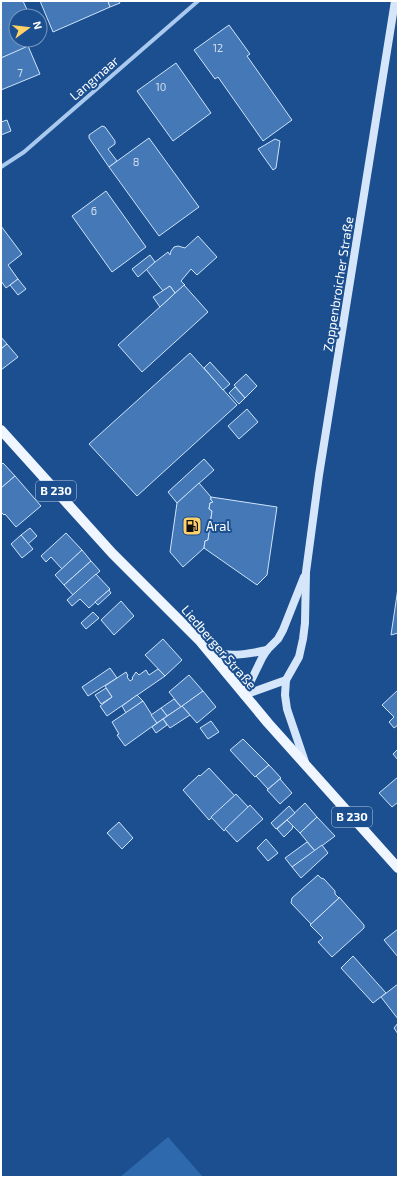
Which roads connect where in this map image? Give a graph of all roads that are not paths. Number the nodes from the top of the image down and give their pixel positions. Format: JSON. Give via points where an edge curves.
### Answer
{"nodes":[{"id":1,"x":198,"y":1,"type":"edge"},
{"id":2,"x":395,"y":1,"type":"edge"},
{"id":3,"x":1,"y":167,"type":"edge"},
{"id":4,"x":1,"y":430,"type":"edge"},
{"id":5,"x":306,"y":572,"type":"junction"},
{"id":6,"x":205,"y":648,"type":"junction"},
{"id":7,"x":267,"y":650,"type":"junction"},
{"id":8,"x":286,"y":680,"type":"junction"},
{"id":9,"x":244,"y":695,"type":"junction"},
{"id":10,"x":306,"y":766,"type":"junction"},
{"id":11,"x":398,"y":868,"type":"edge"}],
"edges":[{"from":1,"to":3,"type":"street","name":"Langmaar","via":[[24,152]]},
{"from":2,"to":5,"type":"main road","name":"Zoppenbroicher Straße","via":[[319,475]]},
{"from":4,"to":6,"type":"main road","name":"Liedberger Straße","number":"B 230","via":[[112,553]]},
{"from":5,"to":7,"type":"main road","name":"Zoppenbroicher Straße","via":[[284,630]]},
{"from":5,"to":8,"type":"main road","name":"Zoppenbroicher Straße","via":[[303,639],[299,657]]},
{"from":6,"to":7,"type":"main road","via":[[213,653],[224,654]]},
{"from":6,"to":9,"type":"main road","name":"Liedberger Straße","number":"B 230"},
{"from":7,"to":9,"type":"main road","name":"Zoppenbroicher Straße"},
{"from":8,"to":9,"type":"main road"},
{"from":8,"to":10,"type":"main road","via":[[287,709]]},
{"from":9,"to":10,"type":"main road","name":"Liedberger Straße","number":"B 230"},
{"from":10,"to":11,"type":"main road","name":"Liedberger Straße","number":"B 230"}]}
